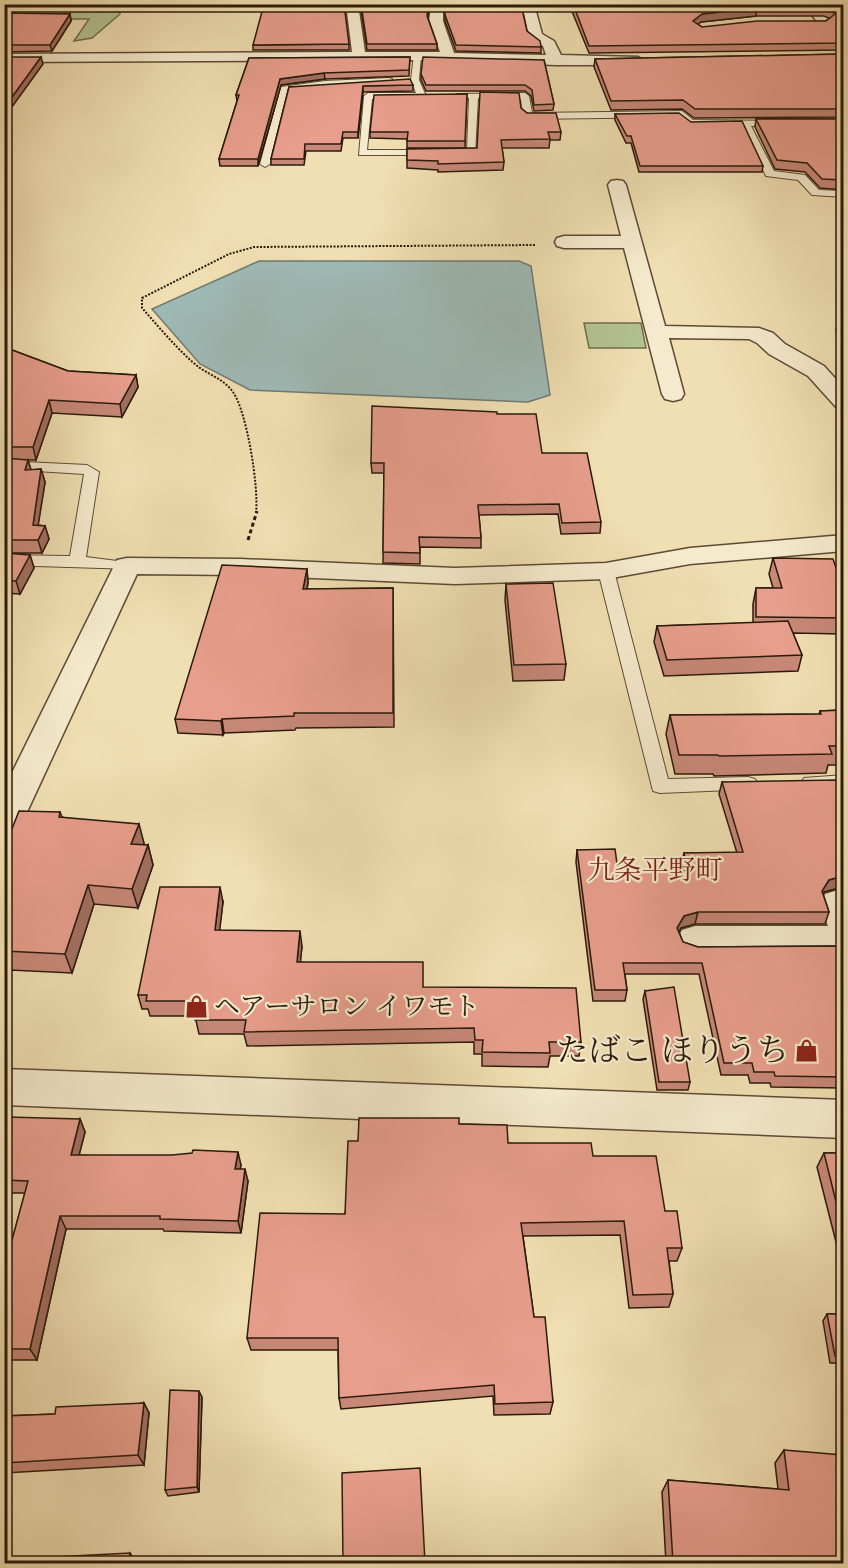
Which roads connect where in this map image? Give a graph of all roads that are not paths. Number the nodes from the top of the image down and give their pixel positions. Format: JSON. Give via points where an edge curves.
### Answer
{"nodes":[{"id":1,"x":352,"y":4,"type":"edge"},
{"id":2,"x":437,"y":4,"type":"edge"},
{"id":3,"x":528,"y":4,"type":"edge"},
{"id":4,"x":809,"y":4,"type":"edge"},
{"id":5,"x":801,"y":22,"type":"edge"},
{"id":6,"x":824,"y":22,"type":"junction"},
{"id":7,"x":843,"y":46,"type":"edge"},
{"id":8,"x":359,"y":56,"type":"junction"},
{"id":9,"x":417,"y":56,"type":"junction"},
{"id":10,"x":449,"y":57,"type":"junction"},
{"id":11,"x":4,"y":58,"type":"edge"},
{"id":12,"x":656,"y":60,"type":"edge"},
{"id":13,"x":556,"y":61,"type":"junction"},
{"id":14,"x":415,"y":80,"type":"junction"},
{"id":15,"x":474,"y":95,"type":"junction"},
{"id":16,"x":453,"y":96,"type":"edge"},
{"id":17,"x":745,"y":123,"type":"junction"},
{"id":18,"x":789,"y":123,"type":"edge"},
{"id":19,"x":265,"y":164,"type":"dead end"},
{"id":20,"x":617,"y":185,"type":"dead end"},
{"id":21,"x":843,"y":194,"type":"edge"},
{"id":22,"x":564,"y":242,"type":"road end"},
{"id":23,"x":632,"y":242,"type":"junction"},
{"id":24,"x":657,"y":332,"type":"junction"},
{"id":25,"x":674,"y":394,"type":"dead end"},
{"id":26,"x":843,"y":402,"type":"edge"},
{"id":27,"x":4,"y":465,"type":"edge"},
{"id":28,"x":842,"y":544,"type":"edge"},
{"id":29,"x":4,"y":560,"type":"edge"},
{"id":30,"x":77,"y":561,"type":"junction"},
{"id":31,"x":127,"y":566,"type":"junction"},
{"id":32,"x":606,"y":571,"type":"junction"},
{"id":33,"x":798,"y":783,"type":"edge"},
{"id":34,"x":843,"y":783,"type":"edge"},
{"id":35,"x":763,"y":784,"type":"edge"},
{"id":36,"x":4,"y":825,"type":"edge"},
{"id":37,"x":694,"y":941,"type":"dead end"},
{"id":38,"x":843,"y":941,"type":"edge"},
{"id":39,"x":4,"y":1087,"type":"edge"},
{"id":40,"x":843,"y":1119,"type":"edge"}],
"edges":[{"from":1,"to":8,"type":"street"},
{"from":2,"to":10,"type":"street","via":[[436,21]]},
{"from":3,"to":13,"type":"street","via":[[536,36],[549,44]]},
{"from":4,"to":6,"type":"street"},
{"from":5,"to":6,"type":"street"},
{"from":6,"to":7,"type":"street"},
{"from":8,"to":9,"type":"street"},
{"from":8,"to":11,"type":"street"},
{"from":9,"to":10,"type":"street"},
{"from":9,"to":14,"type":"lane"},
{"from":10,"to":13,"type":"street"},
{"from":12,"to":13,"type":"street"},
{"from":14,"to":15,"type":"lane","via":[[427,96],[368,96],[362,153],[472,153]]},
{"from":14,"to":19,"type":"lane","via":[[284,89]]},
{"from":15,"to":16,"type":"lane"},
{"from":15,"to":17,"type":"lane","via":[[525,96],[528,116],[682,114],[690,123]]},
{"from":17,"to":18,"type":"lane"},
{"from":17,"to":21,"type":"lane","via":[[770,174],[801,177],[816,193]]},
{"from":20,"to":23,"type":"street"},
{"from":22,"to":23,"type":"street"},
{"from":23,"to":24,"type":"street"},
{"from":24,"to":25,"type":"street"},
{"from":24,"to":26,"type":"street","via":[[751,333],[765,338],[816,371]]},
{"from":27,"to":30,"type":"lane","via":[[92,472]]},
{"from":28,"to":32,"type":"street","via":[[690,556]]},
{"from":29,"to":30,"type":"lane"},
{"from":30,"to":31,"type":"lane"},
{"from":31,"to":32,"type":"street","via":[[454,576]]},
{"from":31,"to":36,"type":"street"},
{"from":32,"to":35,"type":"lane","via":[[660,786]]},
{"from":33,"to":34,"type":"lane"},
{"from":37,"to":38,"type":"street"},
{"from":39,"to":40,"type":"street"}]}
